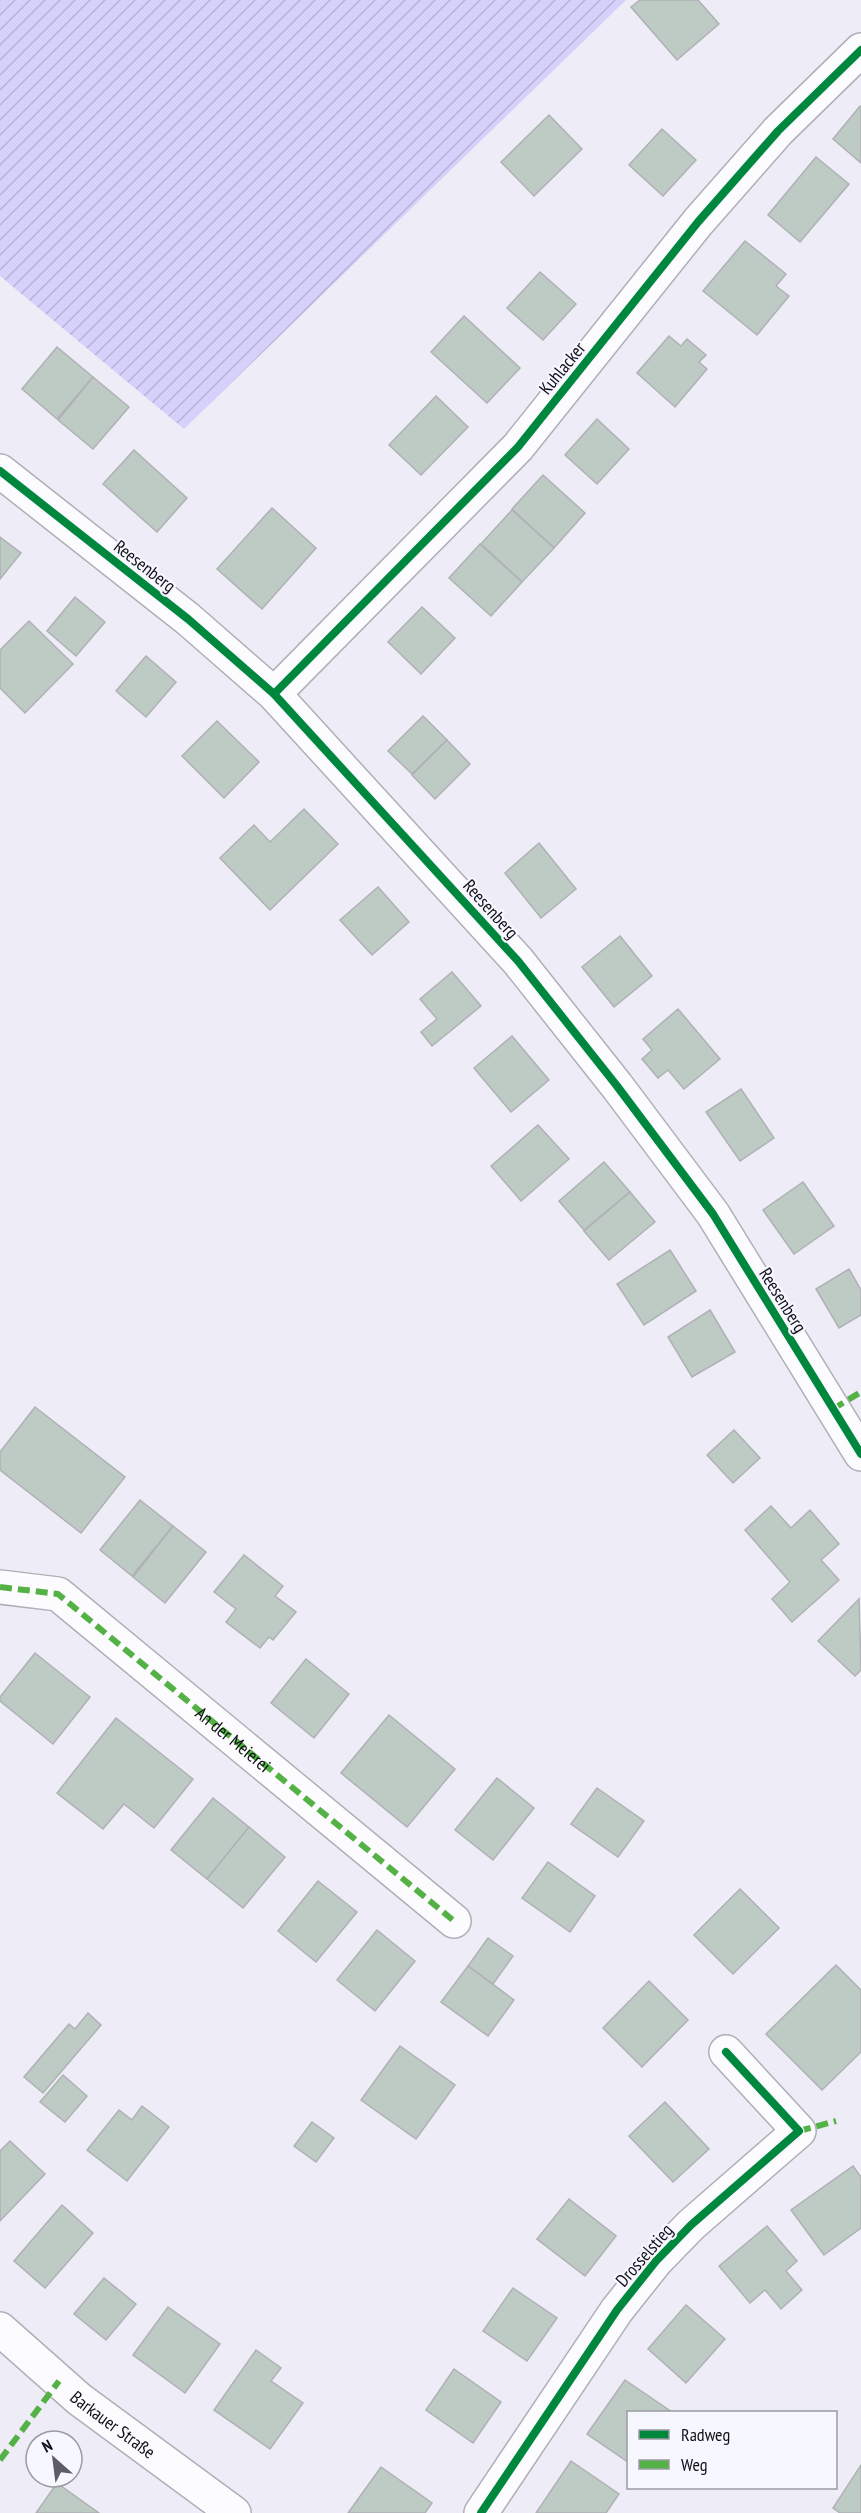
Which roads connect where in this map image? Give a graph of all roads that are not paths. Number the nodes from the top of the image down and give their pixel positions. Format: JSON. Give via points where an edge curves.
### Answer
{"nodes":[{"id":1,"x":861,"y":50,"type":"edge"},
{"id":2,"x":0,"y":471,"type":"edge"},
{"id":3,"x":274,"y":694,"type":"junction"},
{"id":4,"x":861,"y":1454,"type":"edge"},
{"id":5,"x":0,"y":1587,"type":"edge"},
{"id":6,"x":454,"y":1921,"type":"dead end"},
{"id":7,"x":726,"y":2052,"type":"dead end"},
{"id":8,"x":0,"y":2329,"type":"edge"},
{"id":9,"x":234,"y":2513,"type":"edge"},
{"id":10,"x":481,"y":2513,"type":"edge"}],
"edges":[{"from":1,"to":3,"type":"street","name":"Kuhlacker","via":[[778,131],[698,222],[518,447]]},
{"from":2,"to":3,"type":"street","name":"Reesenberg","via":[[188,619]]},
{"from":3,"to":4,"type":"street","name":"Reesenberg","via":[[518,961],[617,1086],[713,1214]]},
{"from":5,"to":6,"type":"street","name":"An der Meierei","via":[[58,1594]]},
{"from":7,"to":10,"type":"street","name":"Drosselstieg","via":[[799,2132],[691,2225],[656,2261],[617,2310]]},
{"from":8,"to":9,"type":"street","name":"Barkauer Straße","via":[[79,2399]]}]}
